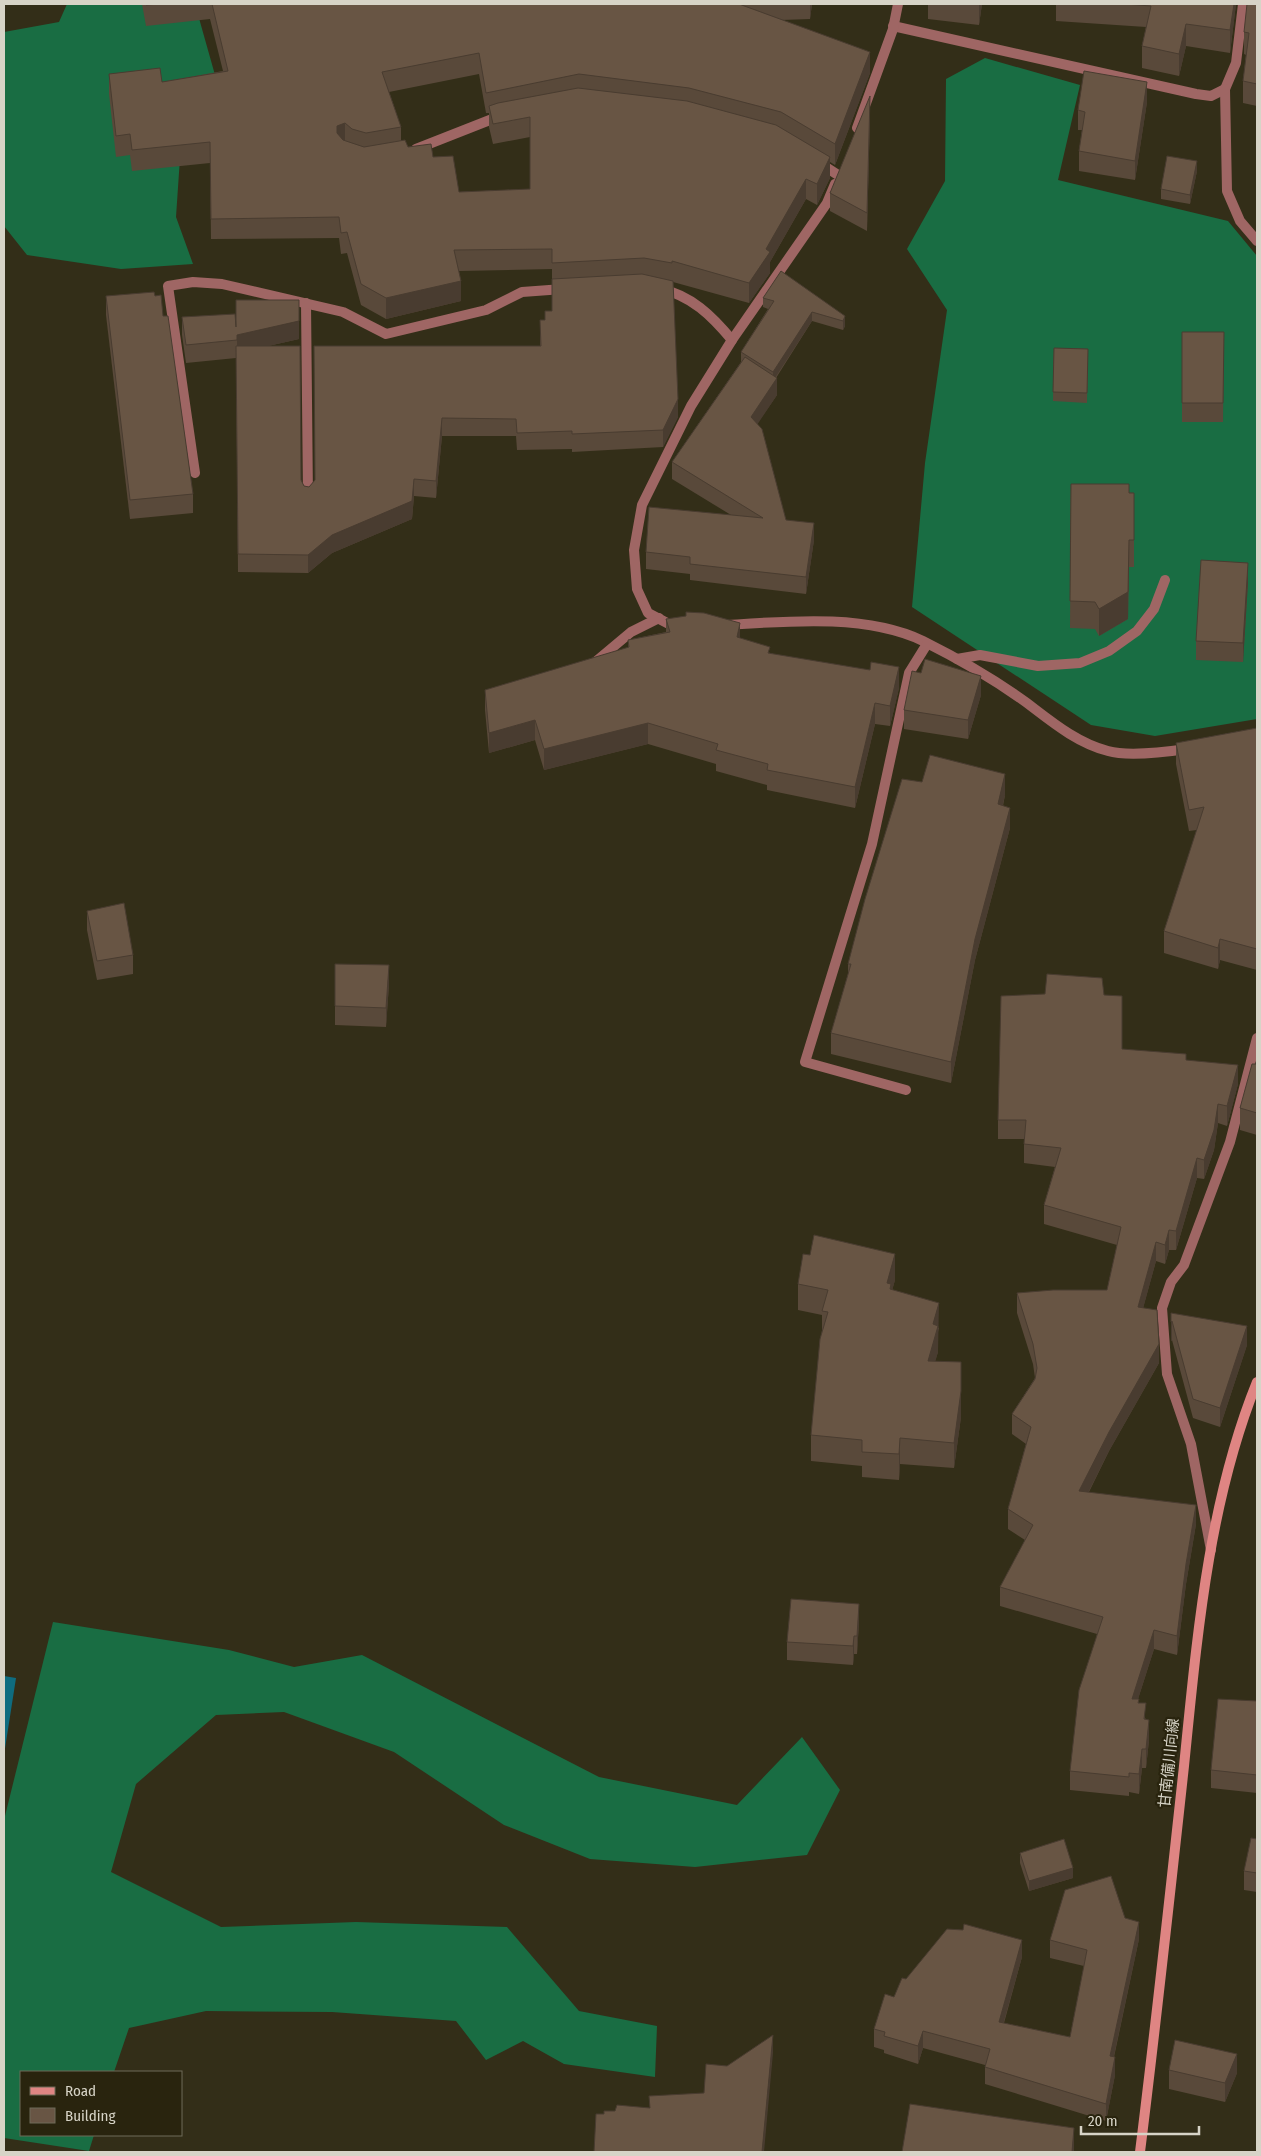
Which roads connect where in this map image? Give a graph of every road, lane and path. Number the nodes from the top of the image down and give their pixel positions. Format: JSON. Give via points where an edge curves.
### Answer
{"nodes":[{"id":1,"x":898,"y":4,"type":"edge"},
{"id":2,"x":1243,"y":4,"type":"edge"},
{"id":3,"x":893,"y":26,"type":"junction"},
{"id":4,"x":1225,"y":88,"type":"junction"},
{"id":5,"x":514,"y":114,"type":"edge"},
{"id":6,"x":854,"y":137,"type":"edge"},
{"id":7,"x":403,"y":154,"type":"edge"},
{"id":8,"x":805,"y":154,"type":"edge"},
{"id":9,"x":1257,"y":241,"type":"edge"},
{"id":10,"x":652,"y":287,"type":"edge"},
{"id":11,"x":578,"y":288,"type":"edge"},
{"id":12,"x":306,"y":303,"type":"junction"},
{"id":13,"x":732,"y":340,"type":"junction"},
{"id":14,"x":195,"y":473,"type":"dead end"},
{"id":15,"x":308,"y":498,"type":"edge"},
{"id":16,"x":1166,"y":580,"type":"dead end"},
{"id":17,"x":658,"y":618,"type":"junction"},
{"id":18,"x":687,"y":625,"type":"edge"},
{"id":19,"x":714,"y":626,"type":"edge"},
{"id":20,"x":927,"y":644,"type":"junction"},
{"id":21,"x":957,"y":659,"type":"junction"},
{"id":22,"x":584,"y":672,"type":"edge"},
{"id":23,"x":1197,"y":748,"type":"edge"},
{"id":24,"x":1257,"y":1038,"type":"edge"},
{"id":25,"x":906,"y":1090,"type":"dead end"},
{"id":26,"x":1257,"y":1382,"type":"edge"},
{"id":27,"x":1211,"y":1550,"type":"junction"},
{"id":28,"x":1140,"y":2152,"type":"edge"}],
"edges":[{"from":1,"to":3,"type":"street"},
{"from":2,"to":4,"type":"street","via":[[1236,62]]},
{"from":3,"to":4,"type":"street","via":[[1196,94],[1211,96]]},
{"from":3,"to":6,"type":"street"},
{"from":4,"to":9,"type":"street","via":[[1227,191],[1240,221]]},
{"from":5,"to":7,"type":"street","via":[[496,117]]},
{"from":8,"to":13,"type":"street","via":[[840,171],[827,203]]},
{"from":10,"to":13,"type":"street","via":[[676,292],[711,315]]},
{"from":11,"to":12,"type":"street","via":[[522,292],[486,310],[386,334],[343,312]]},
{"from":12,"to":14,"type":"street","via":[[222,284],[193,282],[168,286]]},
{"from":12,"to":15,"type":"street"},
{"from":13,"to":17,"type":"street","via":[[691,406],[642,505],[634,550],[637,589],[648,613]]},
{"from":16,"to":21,"type":"street","via":[[1154,609],[1138,631],[1110,651],[1080,663],[1038,666],[980,655]]},
{"from":17,"to":18,"type":"street","via":[[669,624]]},
{"from":17,"to":22,"type":"street","via":[[630,632]]},
{"from":19,"to":20,"type":"street","via":[[842,623],[884,629]]},
{"from":20,"to":21,"type":"street"},
{"from":20,"to":25,"type":"street","via":[[909,673],[872,844],[804,1062]]},
{"from":21,"to":23,"type":"street","via":[[1027,703],[1061,730],[1108,751],[1154,753]]},
{"from":24,"to":27,"type":"street","via":[[1230,1142],[1184,1265],[1171,1282],[1162,1308],[1166,1374],[1191,1444]]},
{"from":26,"to":27,"type":"main road","name":"甘南備川向線","via":[[1231,1466]]},
{"from":27,"to":28,"type":"main road","name":"甘南備川向線","via":[[1190,1704]]}]}
